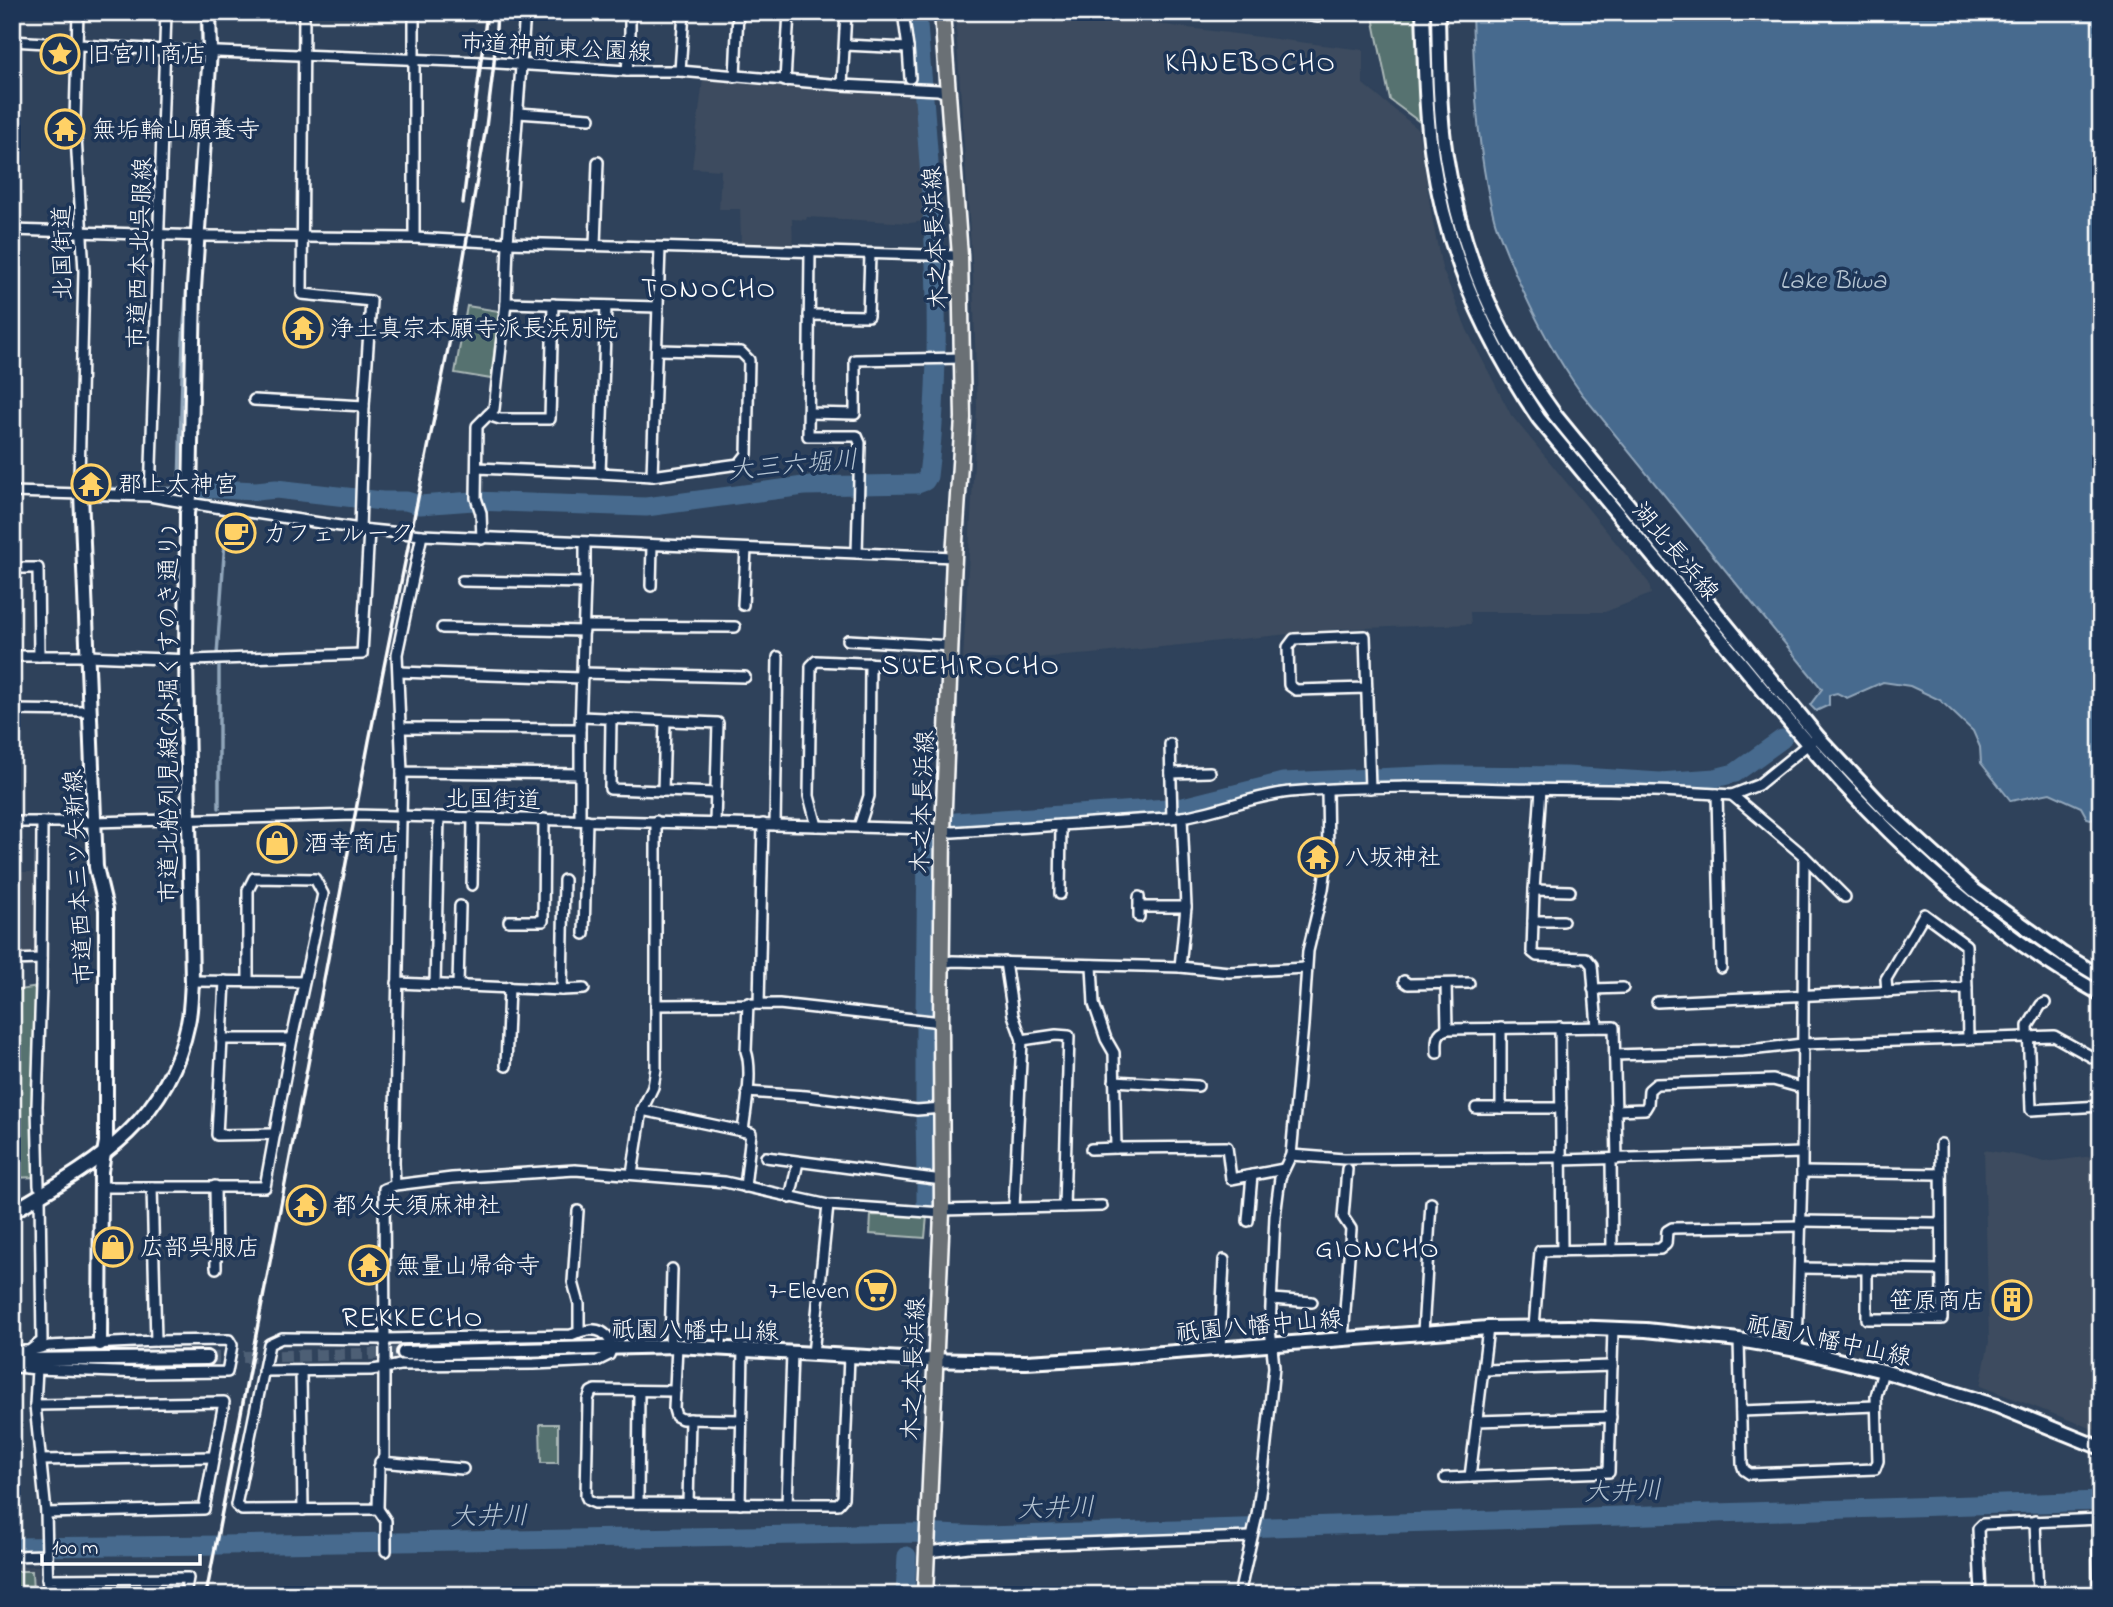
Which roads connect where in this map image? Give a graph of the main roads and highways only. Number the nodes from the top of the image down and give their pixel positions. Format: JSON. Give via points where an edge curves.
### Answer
{"nodes":[{"id":1,"x":209,"y":12,"type":"edge"},
{"id":2,"x":942,"y":12,"type":"edge"},
{"id":3,"x":1423,"y":12,"type":"edge"},
{"id":4,"x":1437,"y":12,"type":"edge"},
{"id":5,"x":81,"y":493,"type":"road end"},
{"id":6,"x":1813,"y":741,"type":"junction"},
{"id":7,"x":2101,"y":977,"type":"edge"},
{"id":8,"x":2101,"y":994,"type":"edge"},
{"id":9,"x":104,"y":1155,"type":"junction"},
{"id":10,"x":12,"y":1212,"type":"edge"},
{"id":11,"x":100,"y":1343,"type":"road end"},
{"id":12,"x":404,"y":1353,"type":"tunnel mouth"},
{"id":13,"x":207,"y":1358,"type":"tunnel mouth"},
{"id":14,"x":936,"y":1360,"type":"junction"},
{"id":15,"x":12,"y":1362,"type":"edge"},
{"id":16,"x":2101,"y":1448,"type":"edge"},
{"id":17,"x":925,"y":1595,"type":"edge"}],
"edges":[{"from":1,"to":9,"type":"main road","name":"市道北船列見線(外堀くすのき通り)","via":[[188,503],[192,981],[188,1023],[160,1095]]},
{"from":2,"to":14,"type":"main road","name":"木之本長浜線","via":[[960,256],[955,358],[963,418],[943,831],[943,1180]]},
{"from":3,"to":6,"type":"main road","name":"湖北長浜線","via":[[1426,96],[1443,215],[1460,269],[1503,364],[1539,419]]},
{"from":4,"to":6,"type":"main road","name":"湖北長浜線","via":[[1446,155],[1472,264],[1492,313],[1555,415]]},
{"from":5,"to":9,"type":"main road","name":"市道西本三ツ矢新線","via":[[96,867],[106,909]]},
{"from":6,"to":7,"type":"main road","name":"湖北長浜線","via":[[1974,890]]},
{"from":6,"to":8,"type":"main road","name":"湖北長浜線","via":[[1867,809],[1949,887],[2021,942]]},
{"from":9,"to":10,"type":"main road","name":"市道北船列見線(外堀くすのき通り)"},
{"from":9,"to":11,"type":"main road","name":"市道西本三ツ矢新線"},
{"from":12,"to":14,"type":"main road","name":"祇園八幡中山線","via":[[673,1347]]},
{"from":13,"to":15,"type":"main road"},
{"from":14,"to":16,"type":"main road","name":"祇園八幡中山線","via":[[1026,1362],[1488,1328],[1646,1330],[1797,1350],[1883,1371],[1997,1406]]},
{"from":14,"to":17,"type":"main road","name":"木之本長浜線"}]}
